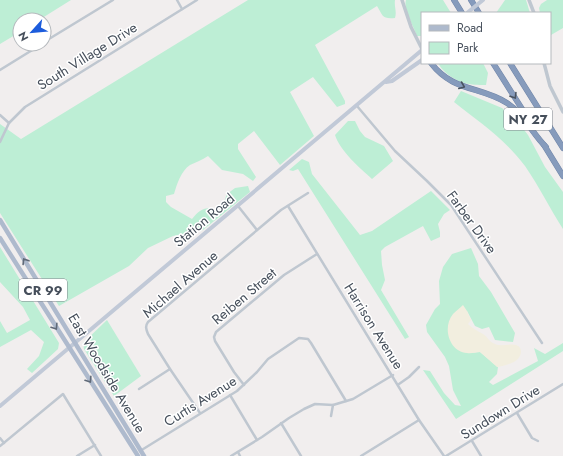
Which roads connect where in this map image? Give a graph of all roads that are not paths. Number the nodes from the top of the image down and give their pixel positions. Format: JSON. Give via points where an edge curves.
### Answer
{"nodes":[{"id":1,"x":113,"y":0,"type":"edge"},
{"id":2,"x":177,"y":0,"type":"edge"},
{"id":3,"x":197,"y":0,"type":"edge"},
{"id":4,"x":402,"y":0,"type":"edge"},
{"id":5,"x":454,"y":0,"type":"edge"},
{"id":6,"x":471,"y":0,"type":"edge"},
{"id":7,"x":483,"y":0,"type":"edge"},
{"id":8,"x":530,"y":0,"type":"edge"},
{"id":9,"x":182,"y":9,"type":"junction"},
{"id":10,"x":461,"y":12,"type":"edge"},
{"id":11,"x":469,"y":12,"type":"edge"},
{"id":12,"x":478,"y":12,"type":"edge"},
{"id":13,"x":534,"y":12,"type":"edge"},
{"id":14,"x":52,"y":37,"type":"edge"},
{"id":15,"x":421,"y":48,"type":"edge"},
{"id":16,"x":421,"y":51,"type":"edge"},
{"id":17,"x":29,"y":52,"type":"edge"},
{"id":18,"x":421,"y":61,"type":"edge"},
{"id":19,"x":432,"y":64,"type":"edge"},
{"id":20,"x":494,"y":64,"type":"edge"},
{"id":21,"x":511,"y":64,"type":"edge"},
{"id":22,"x":544,"y":64,"type":"edge"},
{"id":23,"x":0,"y":70,"type":"edge"},
{"id":24,"x":384,"y":82,"type":"junction"},
{"id":25,"x":357,"y":106,"type":"junction"},
{"id":26,"x":562,"y":110,"type":"edge"},
{"id":27,"x":0,"y":115,"type":"edge"},
{"id":28,"x":9,"y":123,"type":"junction"},
{"id":29,"x":0,"y":142,"type":"edge"},
{"id":30,"x":546,"y":147,"type":"junction"},
{"id":31,"x":563,"y":148,"type":"edge"},
{"id":32,"x":563,"y":176,"type":"edge"},
{"id":33,"x":308,"y":193,"type":"dead end"},
{"id":34,"x":238,"y":206,"type":"junction"},
{"id":35,"x":288,"y":206,"type":"junction"},
{"id":36,"x":0,"y":220,"type":"edge"},
{"id":37,"x":257,"y":230,"type":"junction"},
{"id":38,"x":0,"y":238,"type":"edge"},
{"id":39,"x":317,"y":254,"type":"junction"},
{"id":40,"x":75,"y":341,"type":"junction"},
{"id":41,"x":542,"y":344,"type":"dead end"},
{"id":42,"x":68,"y":347,"type":"junction"},
{"id":43,"x":419,"y":367,"type":"dead end"},
{"id":44,"x":170,"y":369,"type":"junction"},
{"id":45,"x":393,"y":375,"type":"junction"},
{"id":46,"x":399,"y":384,"type":"junction"},
{"id":47,"x":563,"y":384,"type":"edge"},
{"id":48,"x":244,"y":385,"type":"junction"},
{"id":49,"x":139,"y":389,"type":"dead end"},
{"id":50,"x":230,"y":395,"type":"junction"},
{"id":51,"x":346,"y":401,"type":"junction"},
{"id":52,"x":333,"y":405,"type":"junction"},
{"id":53,"x":0,"y":406,"type":"edge"},
{"id":54,"x":200,"y":413,"type":"junction"},
{"id":55,"x":517,"y":413,"type":"junction"},
{"id":56,"x":331,"y":416,"type":"dead end"},
{"id":57,"x":419,"y":420,"type":"junction"},
{"id":58,"x":281,"y":423,"type":"junction"},
{"id":59,"x":0,"y":438,"type":"edge"},
{"id":60,"x":257,"y":440,"type":"junction"},
{"id":61,"x":538,"y":440,"type":"dead end"},
{"id":62,"x":472,"y":441,"type":"junction"},
{"id":63,"x":4,"y":443,"type":"junction"},
{"id":64,"x":95,"y":445,"type":"junction"},
{"id":65,"x":0,"y":446,"type":"edge"},
{"id":66,"x":238,"y":452,"type":"junction"},
{"id":67,"x":138,"y":453,"type":"edge"},
{"id":68,"x":77,"y":456,"type":"edge"},
{"id":69,"x":101,"y":456,"type":"edge"},
{"id":70,"x":144,"y":456,"type":"edge"},
{"id":71,"x":231,"y":456,"type":"edge"},
{"id":72,"x":240,"y":456,"type":"edge"},
{"id":73,"x":301,"y":456,"type":"edge"},
{"id":74,"x":361,"y":456,"type":"edge"},
{"id":75,"x":445,"y":456,"type":"edge"},
{"id":76,"x":481,"y":456,"type":"edge"}],
"edges":[{"from":1,"to":14,"type":"street"},
{"from":2,"to":9,"type":"street"},
{"from":3,"to":9,"type":"street","name":"South Village Drive"},
{"from":4,"to":15,"type":"street","via":[[410,27]]},
{"from":5,"to":10,"type":"highway"},
{"from":6,"to":12,"type":"highway"},
{"from":7,"to":11,"type":"main road","bridge":true},
{"from":8,"to":13,"type":"street"},
{"from":9,"to":28,"type":"street","name":"South Village Drive","via":[[30,104]]},
{"from":16,"to":24,"type":"main road","name":"Station Road"},
{"from":17,"to":23,"type":"street"},
{"from":18,"to":24,"type":"main road","via":[[392,80]]},
{"from":19,"to":30,"type":"highway","one_way":true,"via":[[451,82],[494,97],[512,107]]},
{"from":20,"to":30,"type":"highway","number":"NY 27","one_way":true},
{"from":21,"to":31,"type":"highway","number":"NY 27"},
{"from":22,"to":26,"type":"street","via":[[550,86]]},
{"from":24,"to":25,"type":"main road","name":"Station Road"},
{"from":25,"to":34,"type":"main road","name":"Station Road"},
{"from":25,"to":41,"type":"street","name":"Farber Drive","via":[[395,151],[451,205]]},
{"from":27,"to":28,"type":"street"},
{"from":28,"to":29,"type":"street","name":"South Village Drive"},
{"from":30,"to":32,"type":"highway","number":"NY 27"},
{"from":33,"to":35,"type":"street","name":"Michael Avenue"},
{"from":34,"to":37,"type":"street"},
{"from":34,"to":40,"type":"main road","name":"Station Road"},
{"from":35,"to":37,"type":"street","name":"Michael Avenue"},
{"from":35,"to":39,"type":"street","name":"Harrison Avenue"},
{"from":40,"to":36,"type":"main road","name":"East Woodside Avenue","number":"CR 99","one_way":true},
{"from":37,"to":44,"type":"street","name":"Michael Avenue","via":[[146,325]]},
{"from":38,"to":42,"type":"main road","name":"East Woodside Avenue","number":"CR 99","one_way":true},
{"from":39,"to":45,"type":"street","name":"Harrison Avenue"},
{"from":39,"to":48,"type":"street","name":"Reiben Street","via":[[284,276],[216,332],[215,341]]},
{"from":40,"to":42,"type":"main road","name":"Station Road"},
{"from":40,"to":67,"type":"main road","name":"East Woodside Avenue","number":"CR 99"},
{"from":42,"to":53,"type":"main road","name":"Station Road"},
{"from":42,"to":67,"type":"main road","name":"East Woodside Avenue","number":"CR 99","one_way":true},
{"from":43,"to":46,"type":"street"},
{"from":44,"to":49,"type":"street"},
{"from":44,"to":54,"type":"street","name":"Michael Avenue"},
{"from":45,"to":46,"type":"street","name":"Harrison Avenue"},
{"from":45,"to":51,"type":"street"},
{"from":46,"to":57,"type":"street","name":"Harrison Avenue"},
{"from":47,"to":55,"type":"street","name":"Sundown Drive"},
{"from":48,"to":50,"type":"street","name":"Curtis Avenue"},
{"from":48,"to":51,"type":"street","name":"Curtis Avenue","via":[[268,359],[299,338],[304,338],[314,347]]},
{"from":50,"to":54,"type":"street","name":"Curtis Avenue"},
{"from":50,"to":60,"type":"street"},
{"from":51,"to":52,"type":"street"},
{"from":52,"to":56,"type":"street"},
{"from":52,"to":58,"type":"street","via":[[315,404]]},
{"from":54,"to":67,"type":"street","name":"Curtis Avenue"},
{"from":55,"to":61,"type":"street","via":[[532,438]]},
{"from":55,"to":62,"type":"street","name":"Sundown Drive"},
{"from":57,"to":74,"type":"street"},
{"from":57,"to":75,"type":"street","name":"Harrison Avenue"},
{"from":58,"to":60,"type":"street"},
{"from":58,"to":73,"type":"street"},
{"from":59,"to":63,"type":"street"},
{"from":60,"to":66,"type":"street"},
{"from":62,"to":75,"type":"street","name":"Sundown Drive"},
{"from":62,"to":76,"type":"street"},
{"from":63,"to":64,"type":"street","via":[[63,394]]},
{"from":63,"to":65,"type":"street"},
{"from":64,"to":68,"type":"street"},
{"from":64,"to":69,"type":"street"},
{"from":66,"to":71,"type":"street"},
{"from":66,"to":72,"type":"street"},
{"from":67,"to":70,"type":"main road","name":"East Woodside Avenue","number":"CR 99"}]}
